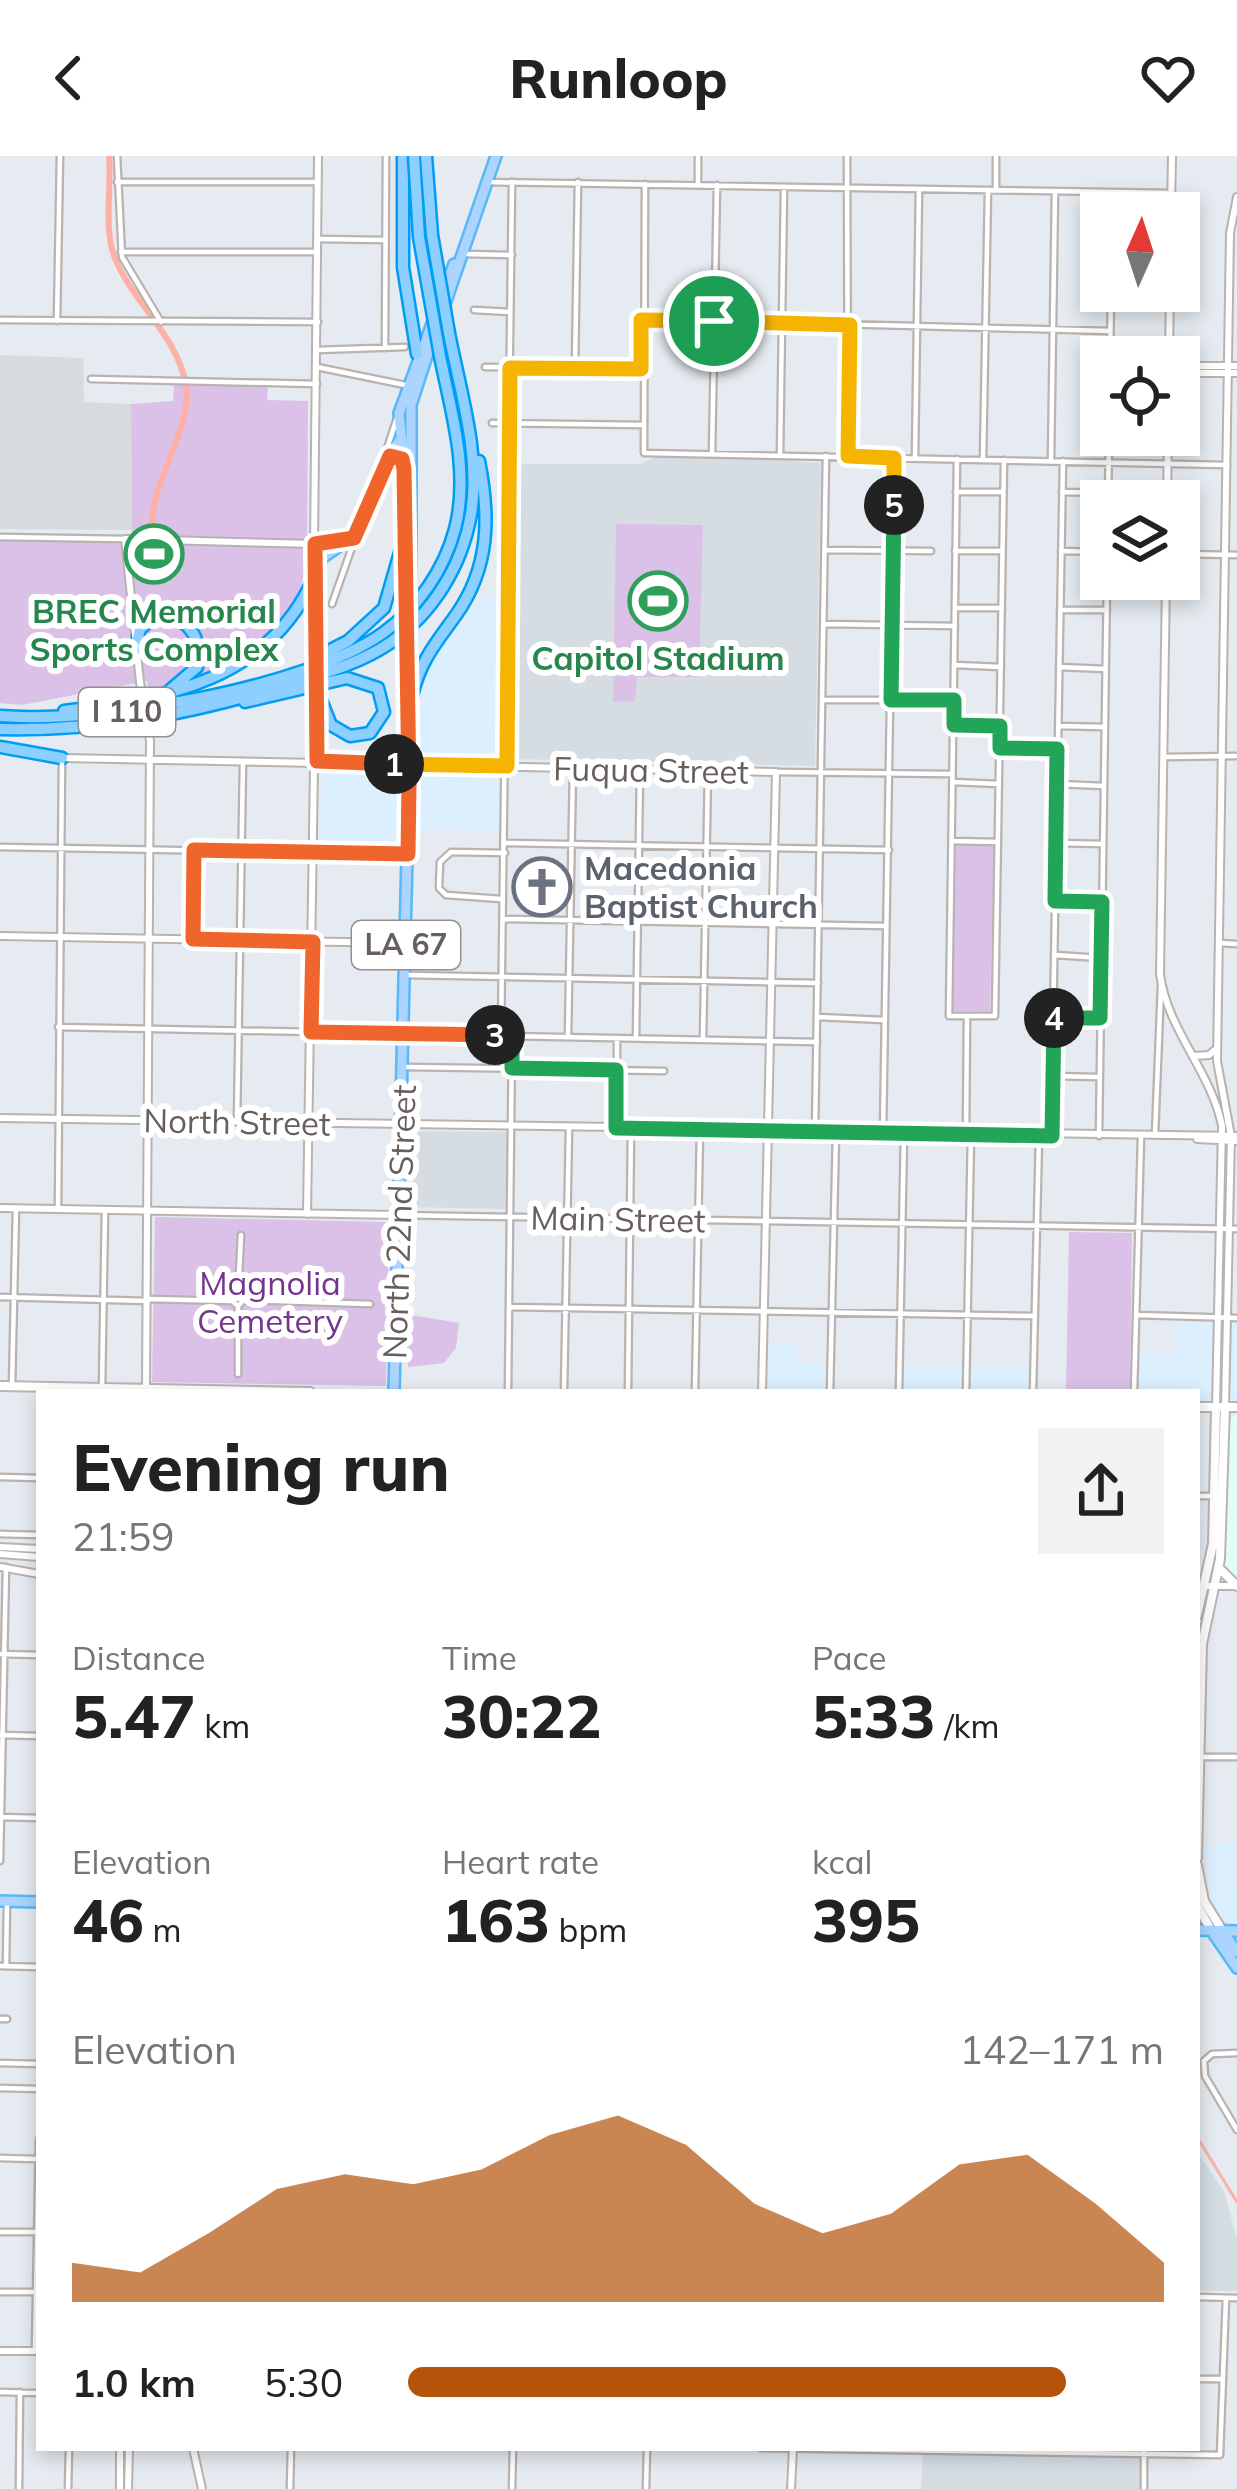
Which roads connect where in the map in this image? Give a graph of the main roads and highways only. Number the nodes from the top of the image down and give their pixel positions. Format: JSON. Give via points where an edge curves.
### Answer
{"nodes":[{"id":1,"x":403,"y":156,"type":"edge"},
{"id":2,"x":413,"y":156,"type":"edge"},
{"id":3,"x":426,"y":156,"type":"edge"},
{"id":4,"x":496,"y":156,"type":"edge"},
{"id":5,"x":460,"y":254,"type":"junction"},
{"id":6,"x":411,"y":351,"type":"junction"},
{"id":7,"x":459,"y":385,"type":"junction"},
{"id":8,"x":410,"y":424,"type":"junction"},
{"id":9,"x":400,"y":441,"type":"junction"},
{"id":10,"x":404,"y":461,"type":"junction"},
{"id":11,"x":405,"y":536,"type":"junction"},
{"id":12,"x":338,"y":547,"type":"road end"},
{"id":13,"x":315,"y":569,"type":"joint"},
{"id":14,"x":408,"y":583,"type":"junction"},
{"id":15,"x":156,"y":616,"type":"junction"},
{"id":16,"x":130,"y":619,"type":"road end"},
{"id":17,"x":135,"y":651,"type":"road end"},
{"id":18,"x":409,"y":654,"type":"junction"},
{"id":19,"x":252,"y":682,"type":"junction"},
{"id":20,"x":412,"y":696,"type":"junction"},
{"id":21,"x":132,"y":700,"type":"junction"},
{"id":22,"x":318,"y":702,"type":"road end"},
{"id":23,"x":224,"y":704,"type":"junction"},
{"id":24,"x":0,"y":716,"type":"edge"},
{"id":25,"x":0,"y":729,"type":"edge"},
{"id":26,"x":0,"y":746,"type":"edge"},
{"id":27,"x":62,"y":758,"type":"road end"},
{"id":28,"x":410,"y":764,"type":"junction"},
{"id":29,"x":0,"y":1386,"type":"edge"},
{"id":30,"x":124,"y":1389,"type":"edge"},
{"id":31,"x":394,"y":1389,"type":"edge"},
{"id":32,"x":1200,"y":1407,"type":"edge"},
{"id":33,"x":1221,"y":1407,"type":"junction"},
{"id":34,"x":1237,"y":1407,"type":"edge"},
{"id":35,"x":1218,"y":1496,"type":"junction"},
{"id":36,"x":1219,"y":1568,"type":"junction"},
{"id":37,"x":1205,"y":1586,"type":"edge"},
{"id":38,"x":1237,"y":1586,"type":"edge"},
{"id":39,"x":1200,"y":1700,"type":"edge"},
{"id":40,"x":1200,"y":1878,"type":"edge"},
{"id":41,"x":3,"y":1902,"type":"edge"},
{"id":42,"x":36,"y":1902,"type":"edge"},
{"id":43,"x":1200,"y":1909,"type":"edge"},
{"id":44,"x":1200,"y":1930,"type":"edge"},
{"id":45,"x":1216,"y":1930,"type":"junction"},
{"id":46,"x":1237,"y":1930,"type":"edge"},
{"id":47,"x":1237,"y":1952,"type":"edge"},
{"id":48,"x":1237,"y":1968,"type":"edge"}],
"edges":[{"from":1,"to":6,"type":"highway","via":[[403,274],[417,328]]},
{"from":2,"to":19,"type":"highway","number":"I 110","bridge":true,"via":[[461,488],[454,532],[434,578],[401,618],[361,646]]},
{"from":3,"to":7,"type":"highway","number":"I 110","bridge":true},
{"from":4,"to":5,"type":"main road","number":"LA 67"},
{"from":5,"to":6,"type":"main road","number":"LA 67"},
{"from":5,"to":8,"type":"main road","number":"LA 67"},
{"from":6,"to":9,"type":"main road","name":"North 22nd Street","number":"LA 67"},
{"from":7,"to":20,"type":"highway","via":[[485,493],[485,547],[467,598],[422,660]]},
{"from":7,"to":23,"type":"highway","number":"I 110","via":[[472,511],[461,552],[430,605],[366,657]]},
{"from":8,"to":9,"type":"main road"},
{"from":8,"to":14,"type":"main road","name":"North 22nd Street","number":"LA 67"},
{"from":9,"to":10,"type":"main road","name":"North 22nd Street","number":"LA 67"},
{"from":9,"to":10,"type":"main road","via":[[386,458]]},
{"from":10,"to":11,"type":"main road","name":"North 22nd Street","number":"LA 67"},
{"from":11,"to":14,"type":"main road","name":"North 22nd Street","number":"LA 67"},
{"from":11,"to":19,"type":"highway","via":[[393,592],[372,622],[329,652]]},
{"from":12,"to":13,"type":"main road"},
{"from":13,"to":21,"type":"highway","via":[[295,614],[242,665],[194,688]]},
{"from":14,"to":18,"type":"main road","name":"North 22nd Street","number":"LA 67","bridge":true},
{"from":15,"to":16,"type":"highway"},
{"from":15,"to":17,"type":"highway","via":[[142,626]]},
{"from":15,"to":21,"type":"highway","via":[[191,629],[198,663],[180,686]]},
{"from":18,"to":20,"type":"main road","name":"North 22nd Street","number":"LA 67"},
{"from":18,"to":28,"type":"main road","name":"North 22nd Street","number":"LA 67"},
{"from":19,"to":24,"type":"highway","number":"I 110","via":[[129,712]]},
{"from":20,"to":28,"type":"main road","name":"North 22nd Street","number":"LA 67"},
{"from":21,"to":24,"type":"highway"},
{"from":22,"to":23,"type":"highway","via":[[347,736],[370,733],[384,714],[378,688],[355,677]]},
{"from":23,"to":25,"type":"highway","number":"I 110","via":[[109,726]]},
{"from":26,"to":27,"type":"highway"},
{"from":28,"to":31,"type":"main road","name":"North 22nd Street","number":"LA 67"},
{"from":29,"to":30,"type":"main road"},
{"from":32,"to":33,"type":"main road"},
{"from":33,"to":34,"type":"main road"},
{"from":33,"to":35,"type":"main road"},
{"from":35,"to":36,"type":"main road"},
{"from":35,"to":37,"type":"main road"},
{"from":36,"to":37,"type":"main road"},
{"from":36,"to":38,"type":"main road"},
{"from":37,"to":39,"type":"main road"},
{"from":40,"to":45,"type":"main road"},
{"from":41,"to":42,"type":"main road"},
{"from":43,"to":45,"type":"main road"},
{"from":44,"to":45,"type":"main road"},
{"from":45,"to":46,"type":"main road"},
{"from":45,"to":47,"type":"main road"},
{"from":45,"to":48,"type":"main road"}]}
